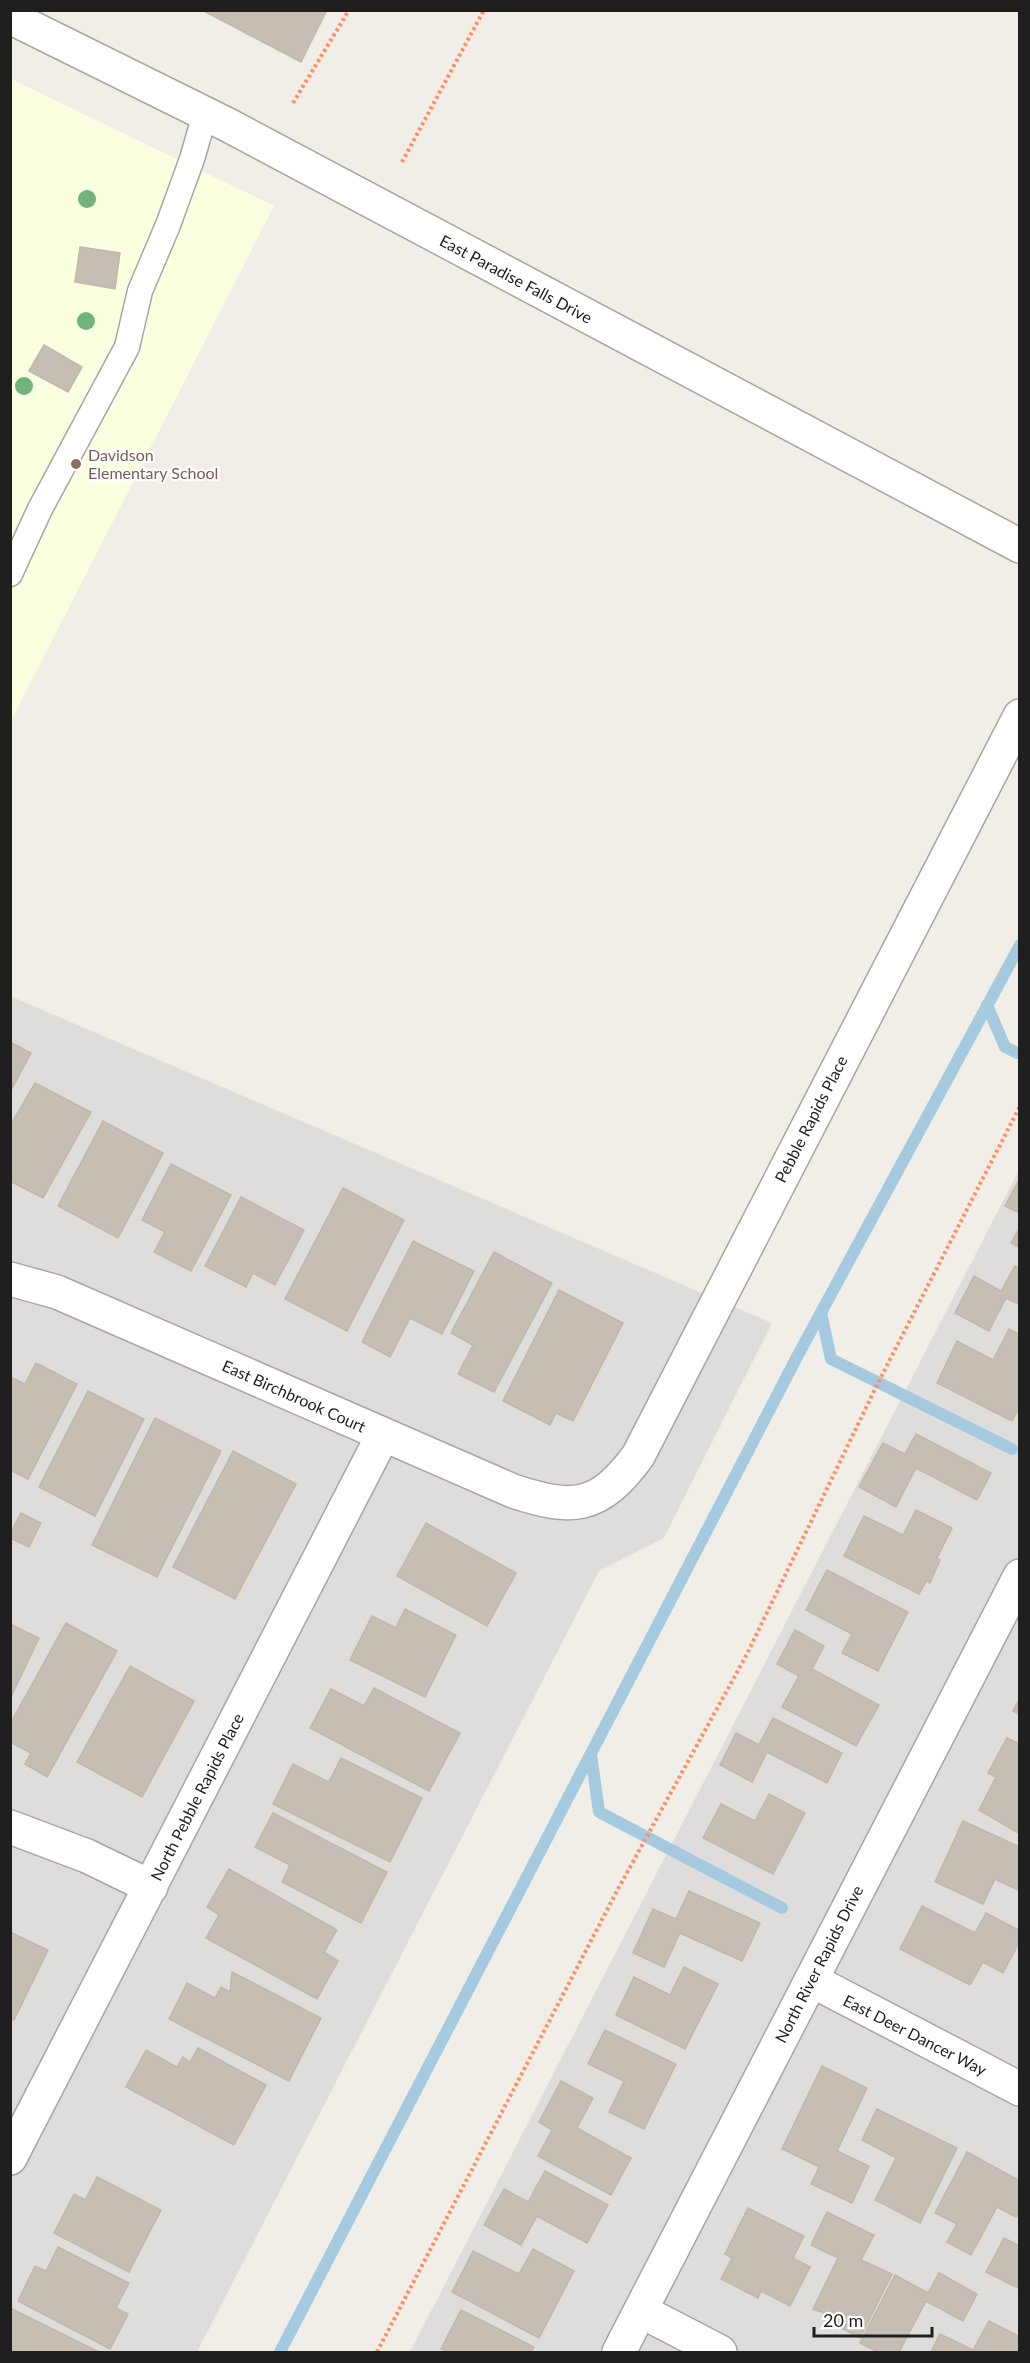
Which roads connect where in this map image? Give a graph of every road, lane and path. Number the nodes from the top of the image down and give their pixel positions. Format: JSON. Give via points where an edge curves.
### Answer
{"nodes":[{"id":1,"x":349,"y":10,"type":"edge"},
{"id":2,"x":484,"y":10,"type":"edge"},
{"id":3,"x":10,"y":17,"type":"edge"},
{"id":4,"x":293,"y":103,"type":"dead end"},
{"id":5,"x":206,"y":114,"type":"junction"},
{"id":6,"x":402,"y":162,"type":"dead end"},
{"id":7,"x":1020,"y":546,"type":"edge"},
{"id":8,"x":10,"y":574,"type":"edge"},
{"id":9,"x":1020,"y":716,"type":"edge"},
{"id":10,"x":1020,"y":1106,"type":"edge"},
{"id":11,"x":10,"y":1279,"type":"edge"},
{"id":12,"x":383,"y":1435,"type":"junction"},
{"id":13,"x":581,"y":1502,"type":"joint"},
{"id":14,"x":1020,"y":1576,"type":"edge"},
{"id":15,"x":10,"y":1827,"type":"edge"},
{"id":16,"x":151,"y":1887,"type":"junction"},
{"id":17,"x":811,"y":1980,"type":"junction"},
{"id":18,"x":1020,"y":2089,"type":"edge"},
{"id":19,"x":10,"y":2158,"type":"edge"},
{"id":20,"x":641,"y":2312,"type":"junction"},
{"id":21,"x":377,"y":2352,"type":"edge"},
{"id":22,"x":620,"y":2352,"type":"edge"},
{"id":23,"x":720,"y":2352,"type":"edge"}],
"edges":[{"from":1,"to":4,"type":"path"},
{"from":2,"to":6,"type":"path"},
{"from":3,"to":5,"type":"street","name":"East Paradise Falls Drive"},
{"from":5,"to":7,"type":"street","name":"East Paradise Falls Drive"},
{"from":5,"to":8,"type":"lane","via":[[172,214],[140,291],[127,347],[40,509]]},
{"from":9,"to":13,"type":"street","name":"Pebble Rapids Place","via":[[638,1456],[603,1494]]},
{"from":10,"to":21,"type":"path","via":[[874,1392],[747,1654],[618,1889]]},
{"from":11,"to":12,"type":"street","name":"East Birchbrook Court","via":[[57,1292]]},
{"from":12,"to":13,"type":"street","name":"East Birchbrook Court","via":[[523,1494],[556,1502]]},
{"from":12,"to":16,"type":"street","name":"North Pebble Rapids Place"},
{"from":14,"to":17,"type":"street","name":"North River Rapids Drive"},
{"from":15,"to":16,"type":"street","via":[[87,1856]]},
{"from":16,"to":19,"type":"street","name":"North Pebble Rapids Place"},
{"from":17,"to":18,"type":"street","name":"East Deer Dancer Way"},
{"from":17,"to":20,"type":"street","name":"North River Rapids Drive"},
{"from":20,"to":22,"type":"street","name":"North River Rapids Drive"},
{"from":20,"to":23,"type":"street"}]}
